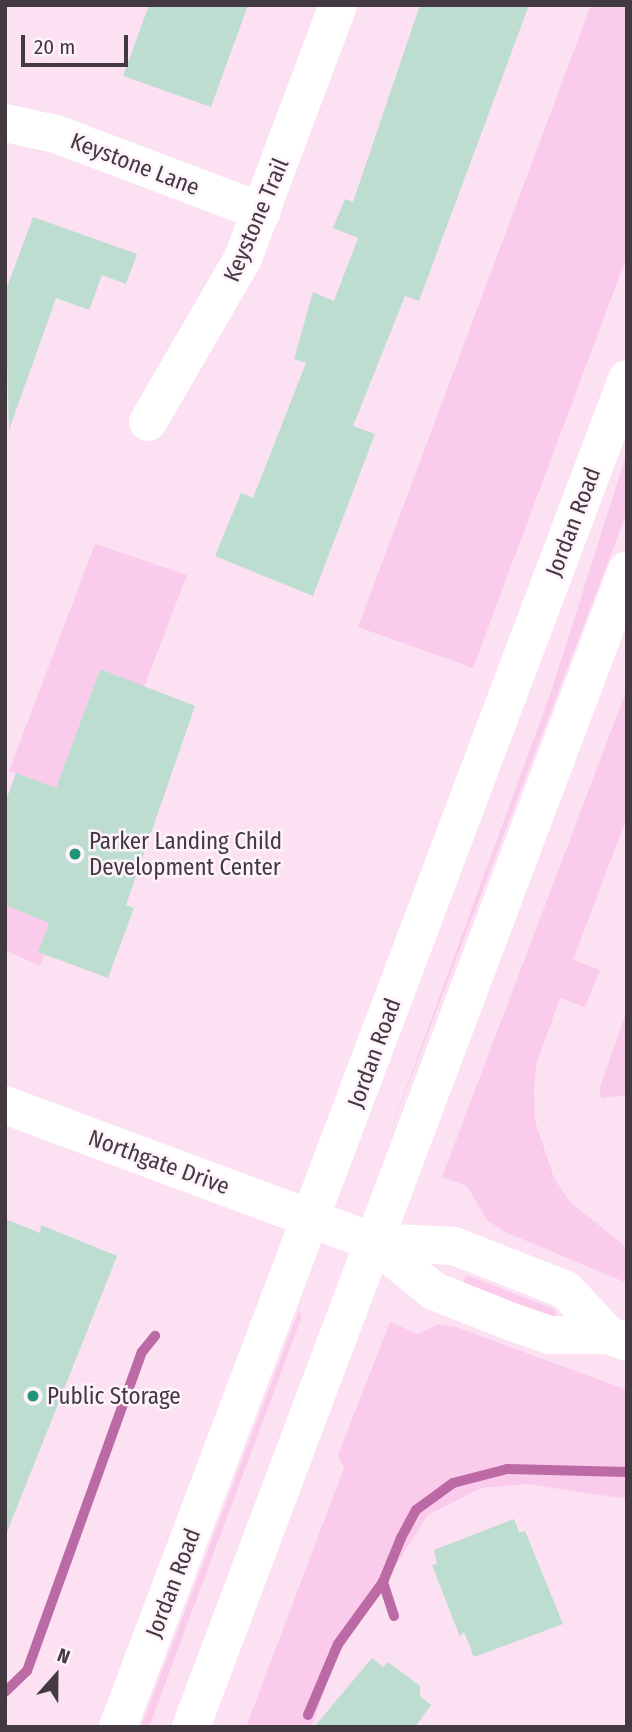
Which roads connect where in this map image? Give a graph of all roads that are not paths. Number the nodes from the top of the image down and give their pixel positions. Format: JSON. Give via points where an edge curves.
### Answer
{"nodes":[{"id":1,"x":338,"y":5,"type":"edge"},
{"id":2,"x":5,"y":123,"type":"edge"},
{"id":3,"x":262,"y":212,"type":"junction"},
{"id":4,"x":627,"y":379,"type":"edge"},
{"id":5,"x":148,"y":422,"type":"dead end"},
{"id":6,"x":627,"y":570,"type":"edge"},
{"id":7,"x":5,"y":1105,"type":"edge"},
{"id":8,"x":313,"y":1217,"type":"junction"},
{"id":9,"x":373,"y":1242,"type":"junction"},
{"id":10,"x":617,"y":1339,"type":"edge"},
{"id":11,"x":118,"y":1727,"type":"edge"},
{"id":12,"x":191,"y":1727,"type":"edge"}],
"edges":[{"from":1,"to":3,"type":"main road","name":"Keystone Trail"},
{"from":2,"to":3,"type":"main road","name":"Keystone Lane","via":[[56,134]]},
{"from":3,"to":5,"type":"main road","name":"Keystone Trail","via":[[211,320]]},
{"from":4,"to":8,"type":"main road","name":"Jordan Road"},
{"from":6,"to":9,"type":"main road"},
{"from":7,"to":8,"type":"main road","name":"Northgate Drive"},
{"from":8,"to":9,"type":"main road","name":"Northgate Drive"},
{"from":8,"to":11,"type":"main road","name":"Jordan Road"},
{"from":9,"to":10,"type":"main road","via":[[445,1296],[549,1335]]},
{"from":9,"to":10,"type":"main road","via":[[454,1246],[566,1290]]},
{"from":9,"to":12,"type":"main road"}]}
